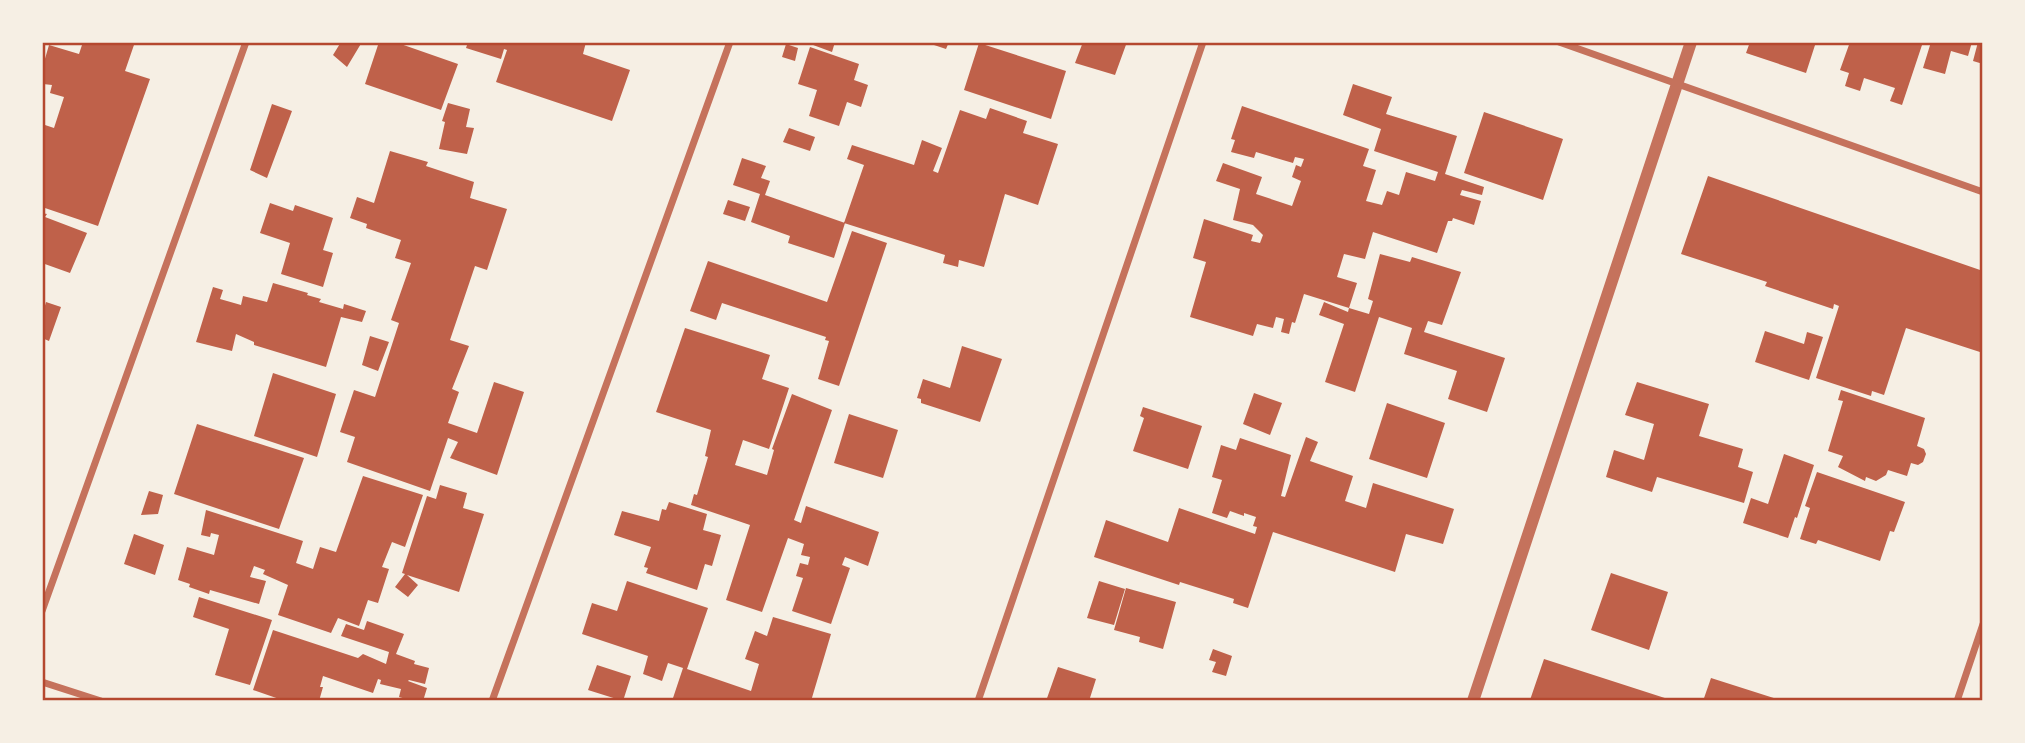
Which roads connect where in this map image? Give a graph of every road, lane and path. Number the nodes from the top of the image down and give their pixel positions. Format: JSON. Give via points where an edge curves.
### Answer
{"nodes":[{"id":1,"x":246,"y":42,"type":"edge"},
{"id":2,"x":730,"y":42,"type":"edge"},
{"id":3,"x":1203,"y":42,"type":"edge"},
{"id":4,"x":1559,"y":42,"type":"edge"},
{"id":5,"x":1690,"y":42,"type":"edge"},
{"id":6,"x":1677,"y":84,"type":"junction"},
{"id":7,"x":1983,"y":192,"type":"edge"},
{"id":8,"x":42,"y":611,"type":"edge"},
{"id":9,"x":1983,"y":624,"type":"edge"},
{"id":10,"x":42,"y":682,"type":"edge"},
{"id":11,"x":101,"y":701,"type":"edge"},
{"id":12,"x":492,"y":701,"type":"edge"},
{"id":13,"x":978,"y":701,"type":"edge"},
{"id":14,"x":1474,"y":701,"type":"edge"},
{"id":15,"x":1957,"y":701,"type":"edge"}],
"edges":[{"from":1,"to":8,"type":"street"},
{"from":2,"to":12,"type":"street"},
{"from":3,"to":13,"type":"street"},
{"from":4,"to":6,"type":"street"},
{"from":5,"to":6,"type":"street"},
{"from":6,"to":7,"type":"street"},
{"from":6,"to":14,"type":"street"},
{"from":9,"to":15,"type":"street"},
{"from":10,"to":11,"type":"street"}]}
